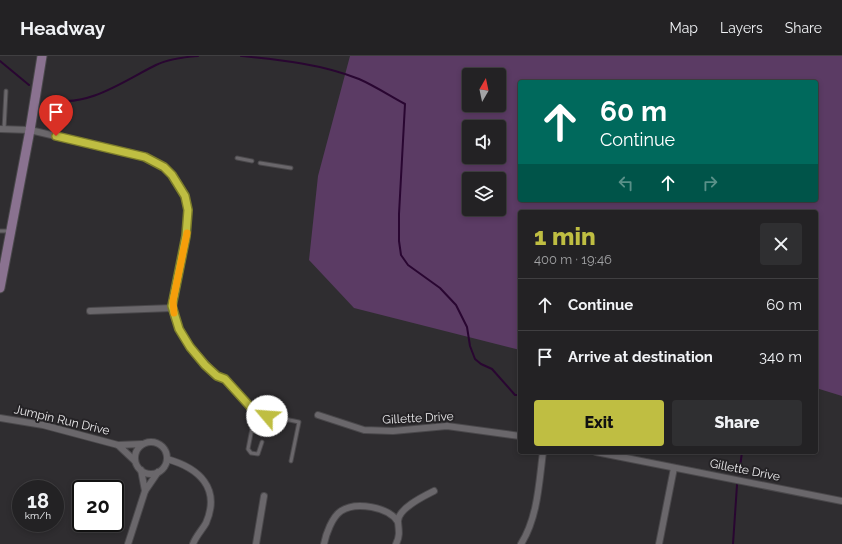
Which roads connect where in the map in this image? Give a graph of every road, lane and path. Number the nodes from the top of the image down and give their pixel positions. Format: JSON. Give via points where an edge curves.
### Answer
{"nodes":[{"id":1,"x":42,"y":56,"type":"edge"},
{"id":2,"x":6,"y":91,"type":"dead end"},
{"id":3,"x":2,"y":129,"type":"edge"},
{"id":4,"x":30,"y":130,"type":"junction"},
{"id":5,"x":237,"y":158,"type":"dead end"},
{"id":6,"x":252,"y":161,"type":"dead end"},
{"id":7,"x":260,"y":163,"type":"dead end"},
{"id":8,"x":291,"y":168,"type":"dead end"},
{"id":9,"x":0,"y":231,"type":"edge"},
{"id":10,"x":11,"y":232,"type":"junction"},
{"id":11,"x":0,"y":288,"type":"edge"},
{"id":12,"x":172,"y":308,"type":"junction"},
{"id":13,"x":90,"y":311,"type":"dead end"},
{"id":14,"x":225,"y":379,"type":"joint"},
{"id":15,"x":255,"y":412,"type":"junction"},
{"id":16,"x":318,"y":415,"type":"dead end"},
{"id":17,"x":267,"y":416,"type":"junction"},
{"id":18,"x":0,"y":418,"type":"edge"},
{"id":19,"x":264,"y":432,"type":"dead end"},
{"id":20,"x":518,"y":436,"type":"edge"},
{"id":21,"x":262,"y":442,"type":"dead end"},
{"id":22,"x":142,"y":444,"type":"junction"},
{"id":23,"x":118,"y":445,"type":"junction"},
{"id":24,"x":543,"y":454,"type":"edge"},
{"id":25,"x":606,"y":454,"type":"edge"},
{"id":26,"x":167,"y":459,"type":"junction"},
{"id":27,"x":135,"y":461,"type":"junction"},
{"id":28,"x":291,"y":461,"type":"dead end"},
{"id":29,"x":674,"y":468,"type":"junction"},
{"id":30,"x":141,"y":470,"type":"junction"},
{"id":31,"x":158,"y":472,"type":"junction"},
{"id":32,"x":145,"y":491,"type":"junction"},
{"id":33,"x":434,"y":491,"type":"dead end"},
{"id":34,"x":264,"y":496,"type":"dead end"},
{"id":35,"x":842,"y":501,"type":"edge"},
{"id":36,"x":398,"y":522,"type":"junction"},
{"id":37,"x":128,"y":544,"type":"edge"},
{"id":38,"x":193,"y":544,"type":"edge"},
{"id":39,"x":256,"y":544,"type":"edge"},
{"id":40,"x":324,"y":544,"type":"edge"},
{"id":41,"x":396,"y":544,"type":"edge"},
{"id":42,"x":521,"y":544,"type":"edge"},
{"id":43,"x":659,"y":544,"type":"edge"}],
"edges":[{"from":1,"to":4,"type":"main road"},
{"from":2,"to":3,"type":"lane"},
{"from":3,"to":4,"type":"street"},
{"from":4,"to":10,"type":"main road"},
{"from":4,"to":12,"type":"street","via":[[145,157],[164,167],[172,175],[185,196],[188,210],[186,236]]},
{"from":5,"to":6,"type":"lane"},
{"from":7,"to":8,"type":"lane"},
{"from":9,"to":10,"type":"lane"},
{"from":10,"to":11,"type":"main road"},
{"from":12,"to":13,"type":"street"},
{"from":12,"to":14,"type":"street","via":[[179,329],[190,347],[217,376]]},
{"from":14,"to":15,"type":"lane"},
{"from":15,"to":17,"type":"lane"},
{"from":15,"to":21,"type":"lane","via":[[248,450],[258,454]]},
{"from":16,"to":20,"type":"street","name":"Gillette Drive","via":[[364,430],[393,431],[447,426]]},
{"from":17,"to":19,"type":"lane"},
{"from":17,"to":28,"type":"lane","via":[[298,422]]},
{"from":18,"to":23,"type":"street","name":"Jumpin Run Drive","via":[[43,425]]},
{"from":22,"to":23,"type":"street","name":"Jumpin Run Drive"},
{"from":22,"to":26,"type":"street","name":"Jumpin Run Drive","via":[[152,441],[160,444],[166,450]]},
{"from":22,"to":27,"type":"street","via":[[135,452]]},
{"from":23,"to":27,"type":"street","name":"Jumpin Run Drive"},
{"from":24,"to":42,"type":"street","via":[[535,507]]},
{"from":25,"to":29,"type":"street","name":"Gillette Drive"},
{"from":26,"to":31,"type":"street","name":"Jumpin Run Drive","via":[[164,467]]},
{"from":26,"to":38,"type":"street","via":[[184,465],[198,475],[210,491],[212,501],[208,515]]},
{"from":27,"to":30,"type":"street","name":"Jumpin Run Drive"},
{"from":29,"to":35,"type":"street","name":"Gillette Drive"},
{"from":29,"to":43,"type":"street"},
{"from":30,"to":31,"type":"street","via":[[150,474]]},
{"from":30,"to":32,"type":"street","name":"Jumpin Run Drive"},
{"from":31,"to":32,"type":"street","name":"Jumpin Run Drive"},
{"from":32,"to":37,"type":"street","name":"Jumpin Run Drive"},
{"from":33,"to":36,"type":"street","via":[[406,509]]},
{"from":34,"to":39,"type":"street"},
{"from":36,"to":40,"type":"street","via":[[394,516],[376,508],[349,508],[337,515]]},
{"from":36,"to":41,"type":"street","via":[[400,533]]}]}
